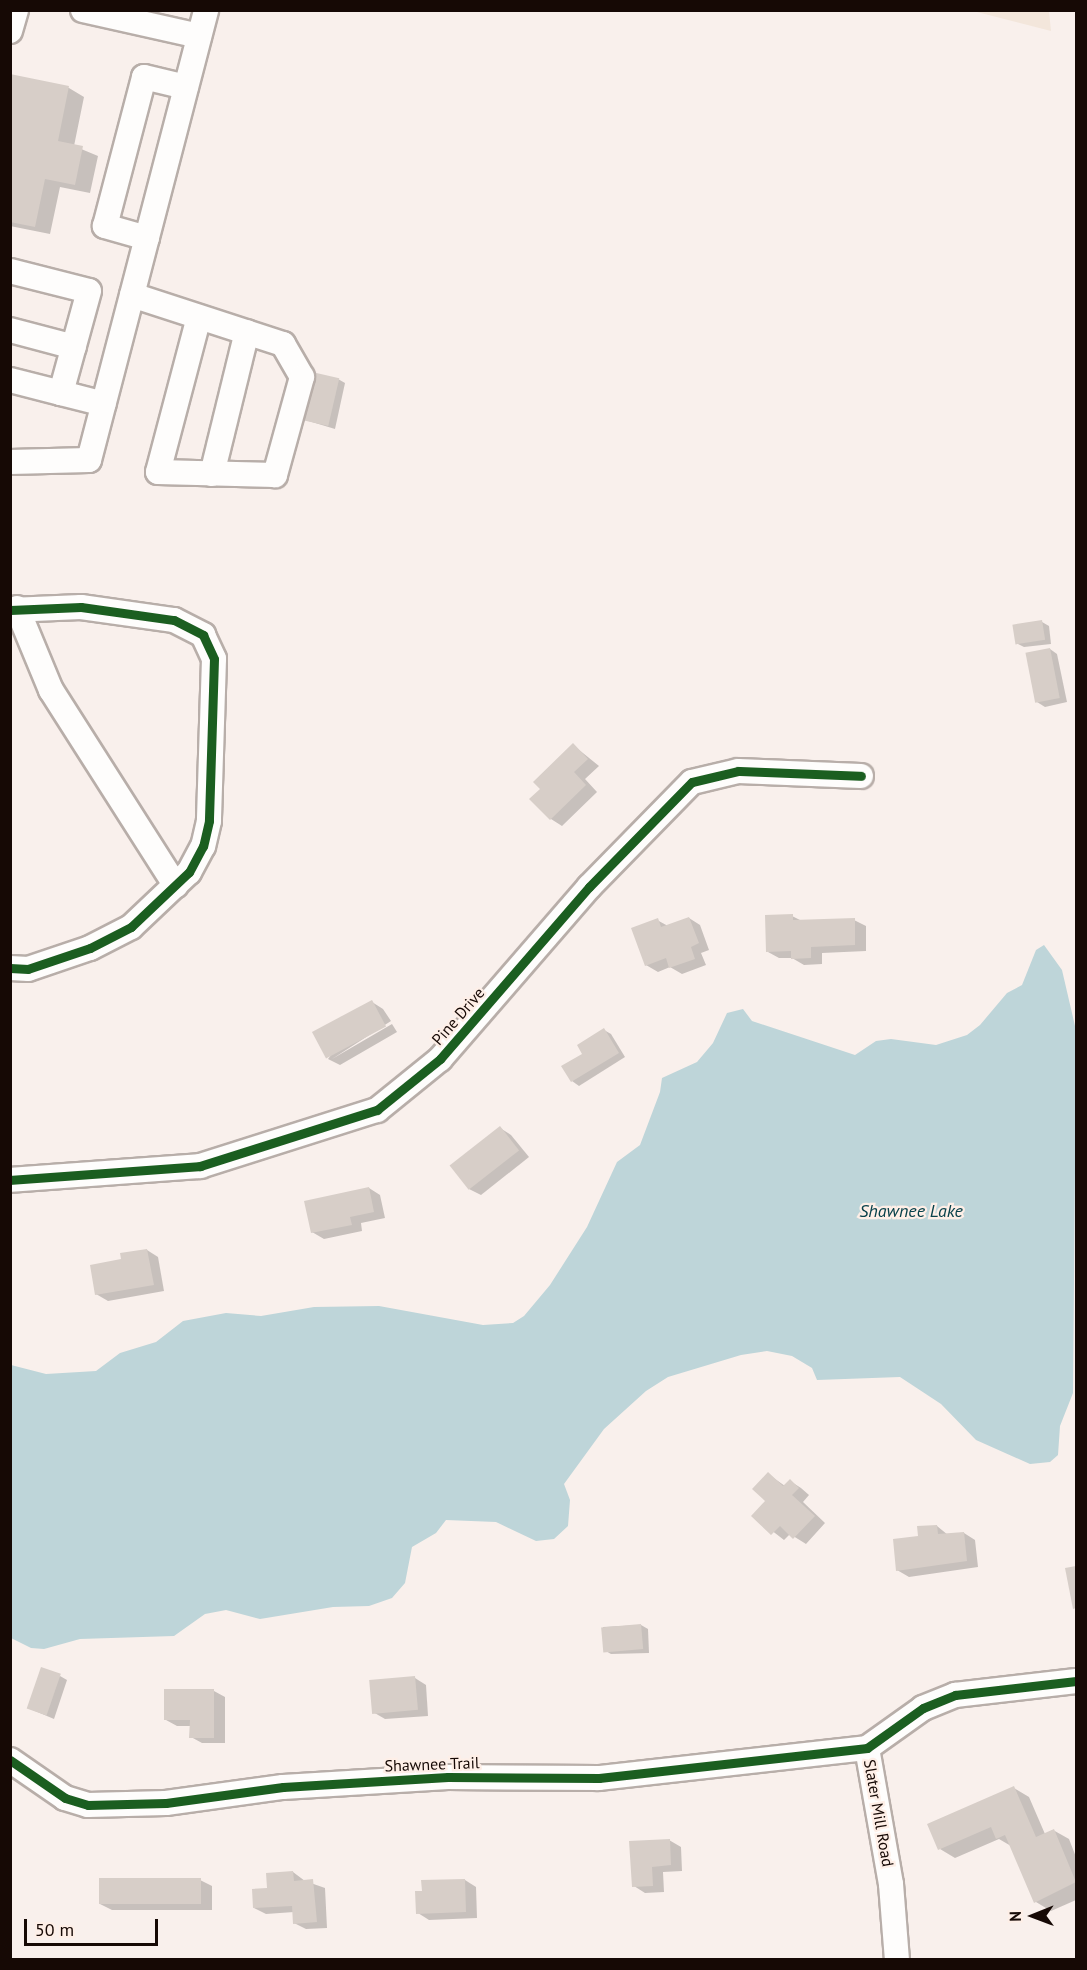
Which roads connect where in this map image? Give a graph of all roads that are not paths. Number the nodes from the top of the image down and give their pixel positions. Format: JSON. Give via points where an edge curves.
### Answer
{"nodes":[{"id":1,"x":16,"y":10,"type":"edge"},
{"id":2,"x":83,"y":10,"type":"edge"},
{"id":3,"x":206,"y":10,"type":"edge"},
{"id":4,"x":10,"y":32,"type":"edge"},
{"id":5,"x":199,"y":36,"type":"junction"},
{"id":6,"x":186,"y":87,"type":"junction"},
{"id":7,"x":147,"y":238,"type":"junction"},
{"id":8,"x":10,"y":271,"type":"edge"},
{"id":9,"x":132,"y":295,"type":"junction"},
{"id":10,"x":199,"y":316,"type":"junction"},
{"id":11,"x":10,"y":330,"type":"edge"},
{"id":12,"x":247,"y":332,"type":"junction"},
{"id":13,"x":74,"y":347,"type":"junction"},
{"id":14,"x":10,"y":380,"type":"edge"},
{"id":15,"x":61,"y":393,"type":"junction"},
{"id":16,"x":104,"y":404,"type":"junction"},
{"id":17,"x":10,"y":445,"type":"edge"},
{"id":18,"x":61,"y":461,"type":"junction"},
{"id":19,"x":10,"y":462,"type":"edge"},
{"id":20,"x":212,"y":474,"type":"junction"},
{"id":21,"x":14,"y":609,"type":"edge"},
{"id":22,"x":861,"y":776,"type":"dead end"},
{"id":23,"x":176,"y":886,"type":"junction"},
{"id":24,"x":10,"y":968,"type":"edge"},
{"id":25,"x":10,"y":1180,"type":"edge"},
{"id":26,"x":1077,"y":1682,"type":"edge"},
{"id":27,"x":867,"y":1748,"type":"junction"},
{"id":28,"x":10,"y":1760,"type":"edge"},
{"id":29,"x":897,"y":1959,"type":"edge"}],
"edges":[{"from":1,"to":4,"type":"street"},
{"from":2,"to":5,"type":"street"},
{"from":3,"to":5,"type":"street"},
{"from":5,"to":6,"type":"street"},
{"from":6,"to":7,"type":"street"},
{"from":6,"to":7,"type":"street","via":[[144,77],[105,226]]},
{"from":7,"to":9,"type":"street"},
{"from":8,"to":13,"type":"street","via":[[89,291]]},
{"from":9,"to":10,"type":"street"},
{"from":9,"to":16,"type":"street"},
{"from":10,"to":12,"type":"street"},
{"from":10,"to":20,"type":"street","via":[[158,472]]},
{"from":11,"to":13,"type":"street"},
{"from":12,"to":20,"type":"street"},
{"from":12,"to":20,"type":"street","via":[[283,344],[302,377],[275,475]]},
{"from":13,"to":15,"type":"street"},
{"from":14,"to":15,"type":"street"},
{"from":15,"to":16,"type":"street"},
{"from":16,"to":18,"type":"street","via":[[89,460]]},
{"from":17,"to":18,"type":"street"},
{"from":18,"to":19,"type":"street"},
{"from":21,"to":23,"type":"street","via":[[51,690]]},
{"from":21,"to":23,"type":"street","via":[[81,607],[174,620],[203,635],[214,659],[209,821],[203,846]]},
{"from":22,"to":25,"type":"street","name":"Pine Drive","via":[[738,771],[692,782],[589,887],[440,1059],[377,1110],[200,1166]]},
{"from":23,"to":24,"type":"street","via":[[131,927],[90,948],[28,969]]},
{"from":26,"to":27,"type":"street","name":"Slater Mill Road","via":[[955,1695],[923,1708]]},
{"from":27,"to":28,"type":"street","name":"Shawnee Trail","via":[[599,1778],[448,1777],[283,1787],[166,1803],[88,1805],[65,1798]]},
{"from":27,"to":29,"type":"street","name":"Slater Mill Road","via":[[891,1884]]}]}
